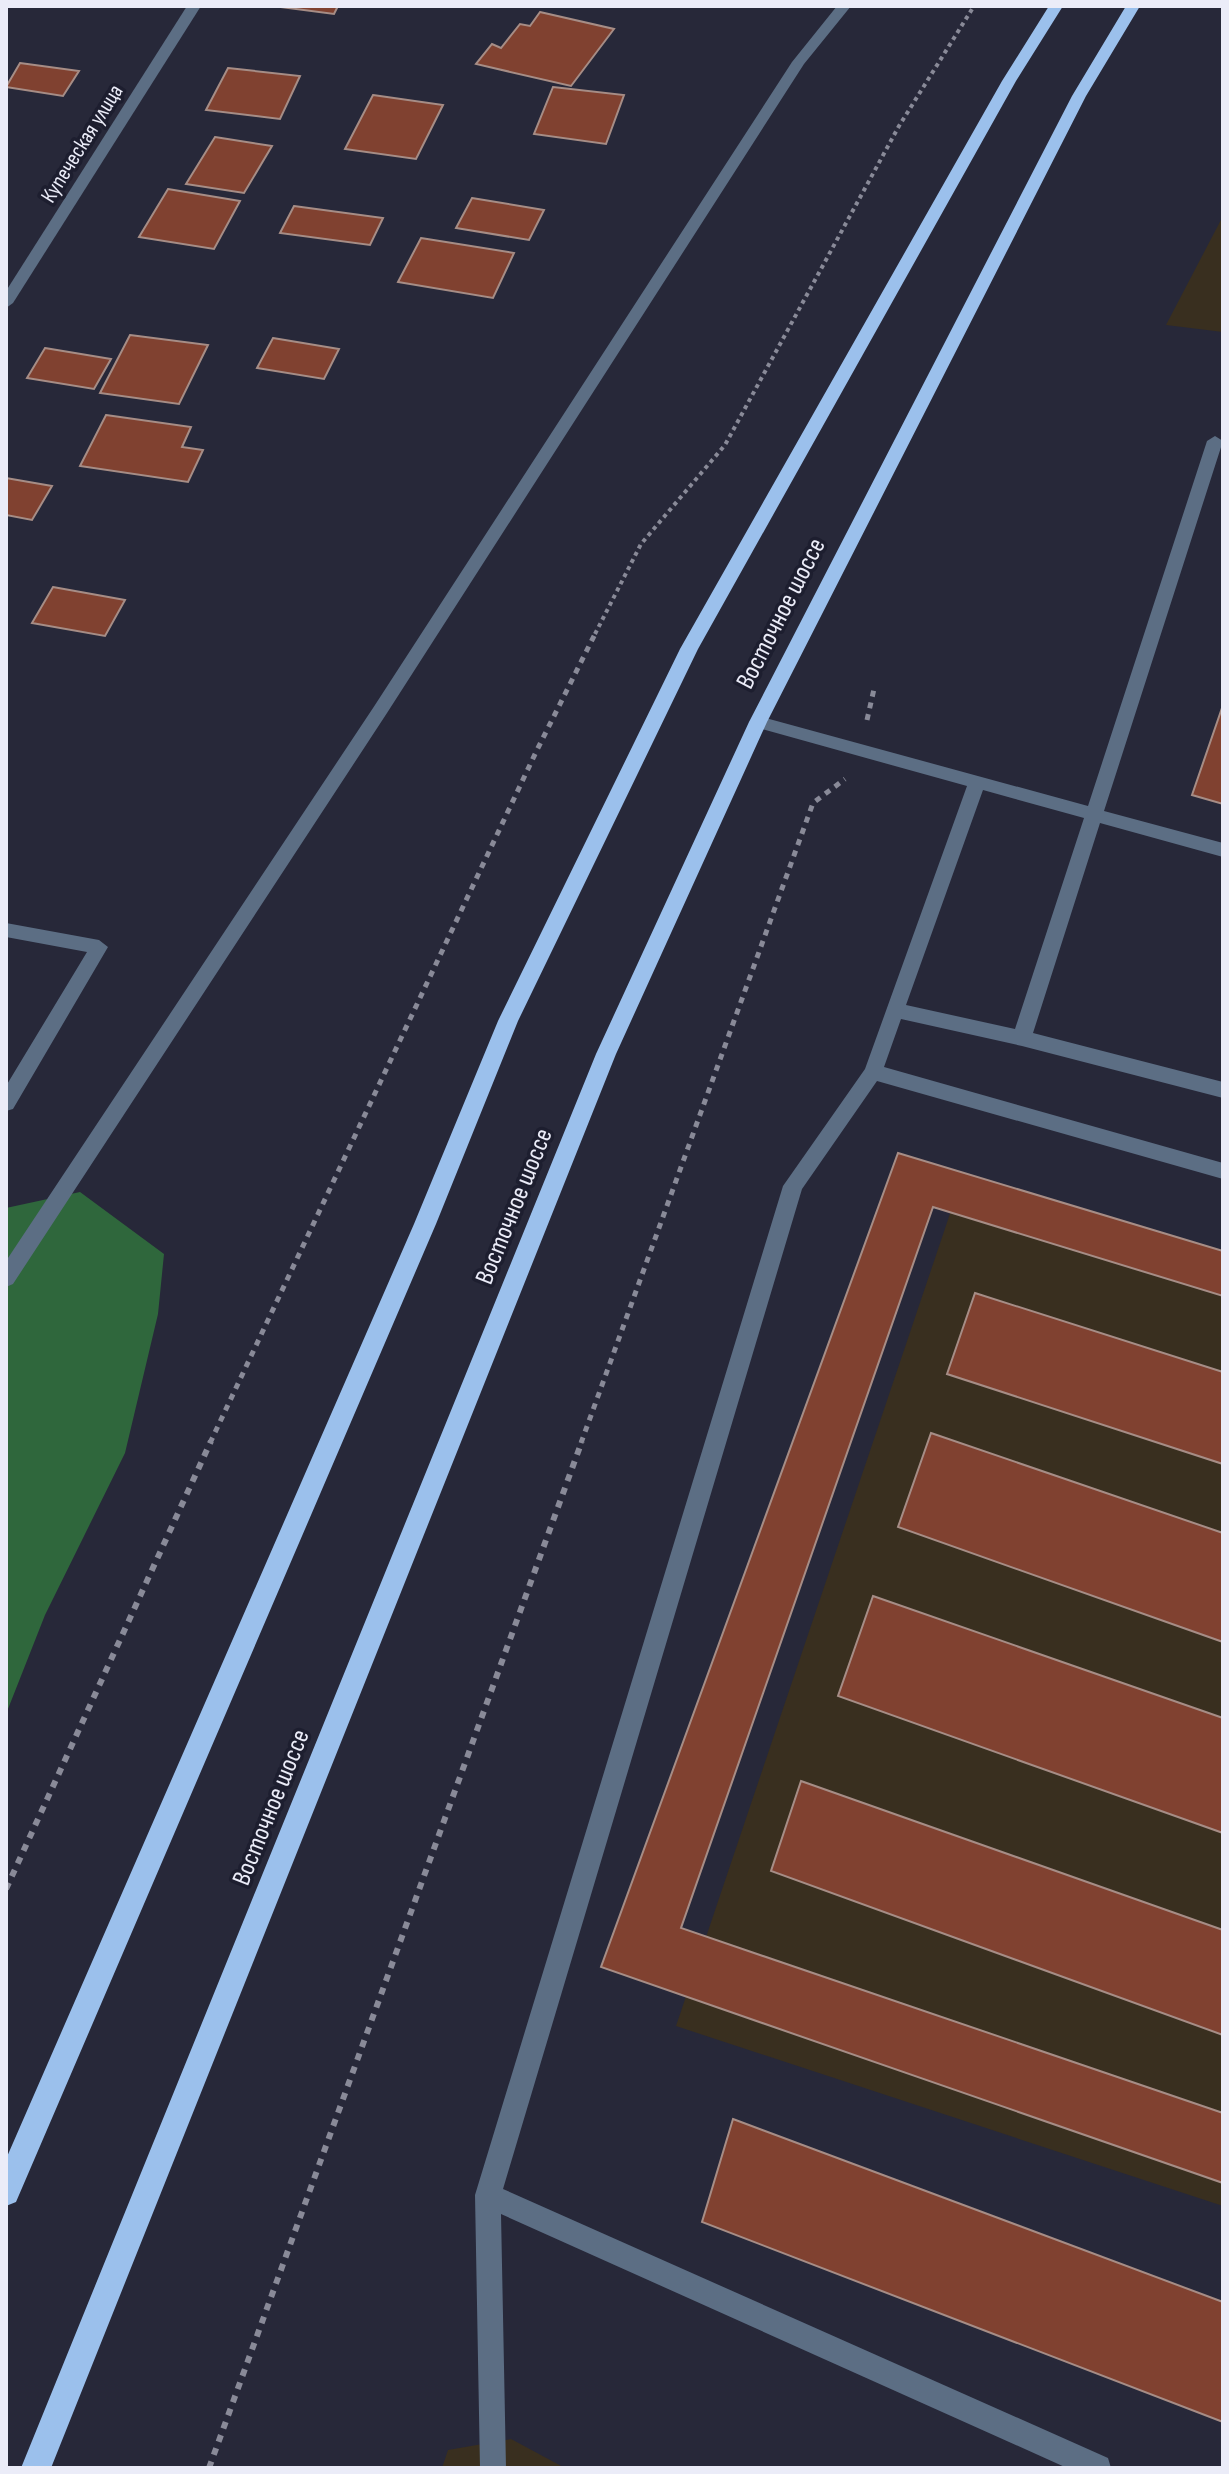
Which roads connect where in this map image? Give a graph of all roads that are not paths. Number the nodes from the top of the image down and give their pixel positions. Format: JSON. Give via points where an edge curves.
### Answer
{"nodes":[{"id":1,"x":194,"y":6,"type":"edge"},
{"id":2,"x":844,"y":6,"type":"edge"},
{"id":3,"x":1056,"y":6,"type":"edge"},
{"id":4,"x":1133,"y":6,"type":"edge"},
{"id":5,"x":6,"y":303,"type":"edge"},
{"id":6,"x":1215,"y":441,"type":"dead end"},
{"id":7,"x":758,"y":722,"type":"junction"},
{"id":8,"x":977,"y":782,"type":"junction"},
{"id":9,"x":1094,"y":814,"type":"junction"},
{"id":10,"x":1223,"y":850,"type":"edge"},
{"id":11,"x":6,"y":930,"type":"edge"},
{"id":12,"x":893,"y":1010,"type":"junction"},
{"id":13,"x":1022,"y":1038,"type":"junction"},
{"id":14,"x":873,"y":1072,"type":"junction"},
{"id":15,"x":1223,"y":1090,"type":"edge"},
{"id":16,"x":6,"y":1103,"type":"edge"},
{"id":17,"x":1223,"y":1171,"type":"edge"},
{"id":18,"x":6,"y":1278,"type":"edge"},
{"id":19,"x":6,"y":2192,"type":"edge"},
{"id":20,"x":488,"y":2195,"type":"junction"},
{"id":21,"x":36,"y":2468,"type":"edge"},
{"id":22,"x":493,"y":2468,"type":"edge"},
{"id":23,"x":1098,"y":2468,"type":"edge"}],
"edges":[{"from":1,"to":5,"type":"street","name":"Купеческая улица"},
{"from":2,"to":18,"type":"street","via":[[799,62]]},
{"from":3,"to":19,"type":"highway","via":[[689,649],[508,1021]]},
{"from":4,"to":7,"type":"highway","name":"Восточное шоссе","via":[[1079,96]]},
{"from":6,"to":9,"type":"street"},
{"from":7,"to":8,"type":"street"},
{"from":7,"to":21,"type":"highway","name":"Восточное шоссе","via":[[606,1054]]},
{"from":8,"to":9,"type":"street"},
{"from":8,"to":12,"type":"street"},
{"from":9,"to":10,"type":"street"},
{"from":9,"to":13,"type":"street"},
{"from":11,"to":16,"type":"street","via":[[99,947]]},
{"from":12,"to":13,"type":"street"},
{"from":12,"to":14,"type":"street"},
{"from":13,"to":15,"type":"street"},
{"from":14,"to":17,"type":"street"},
{"from":14,"to":20,"type":"street","via":[[793,1186]]},
{"from":20,"to":22,"type":"street"},
{"from":20,"to":23,"type":"street"}]}
